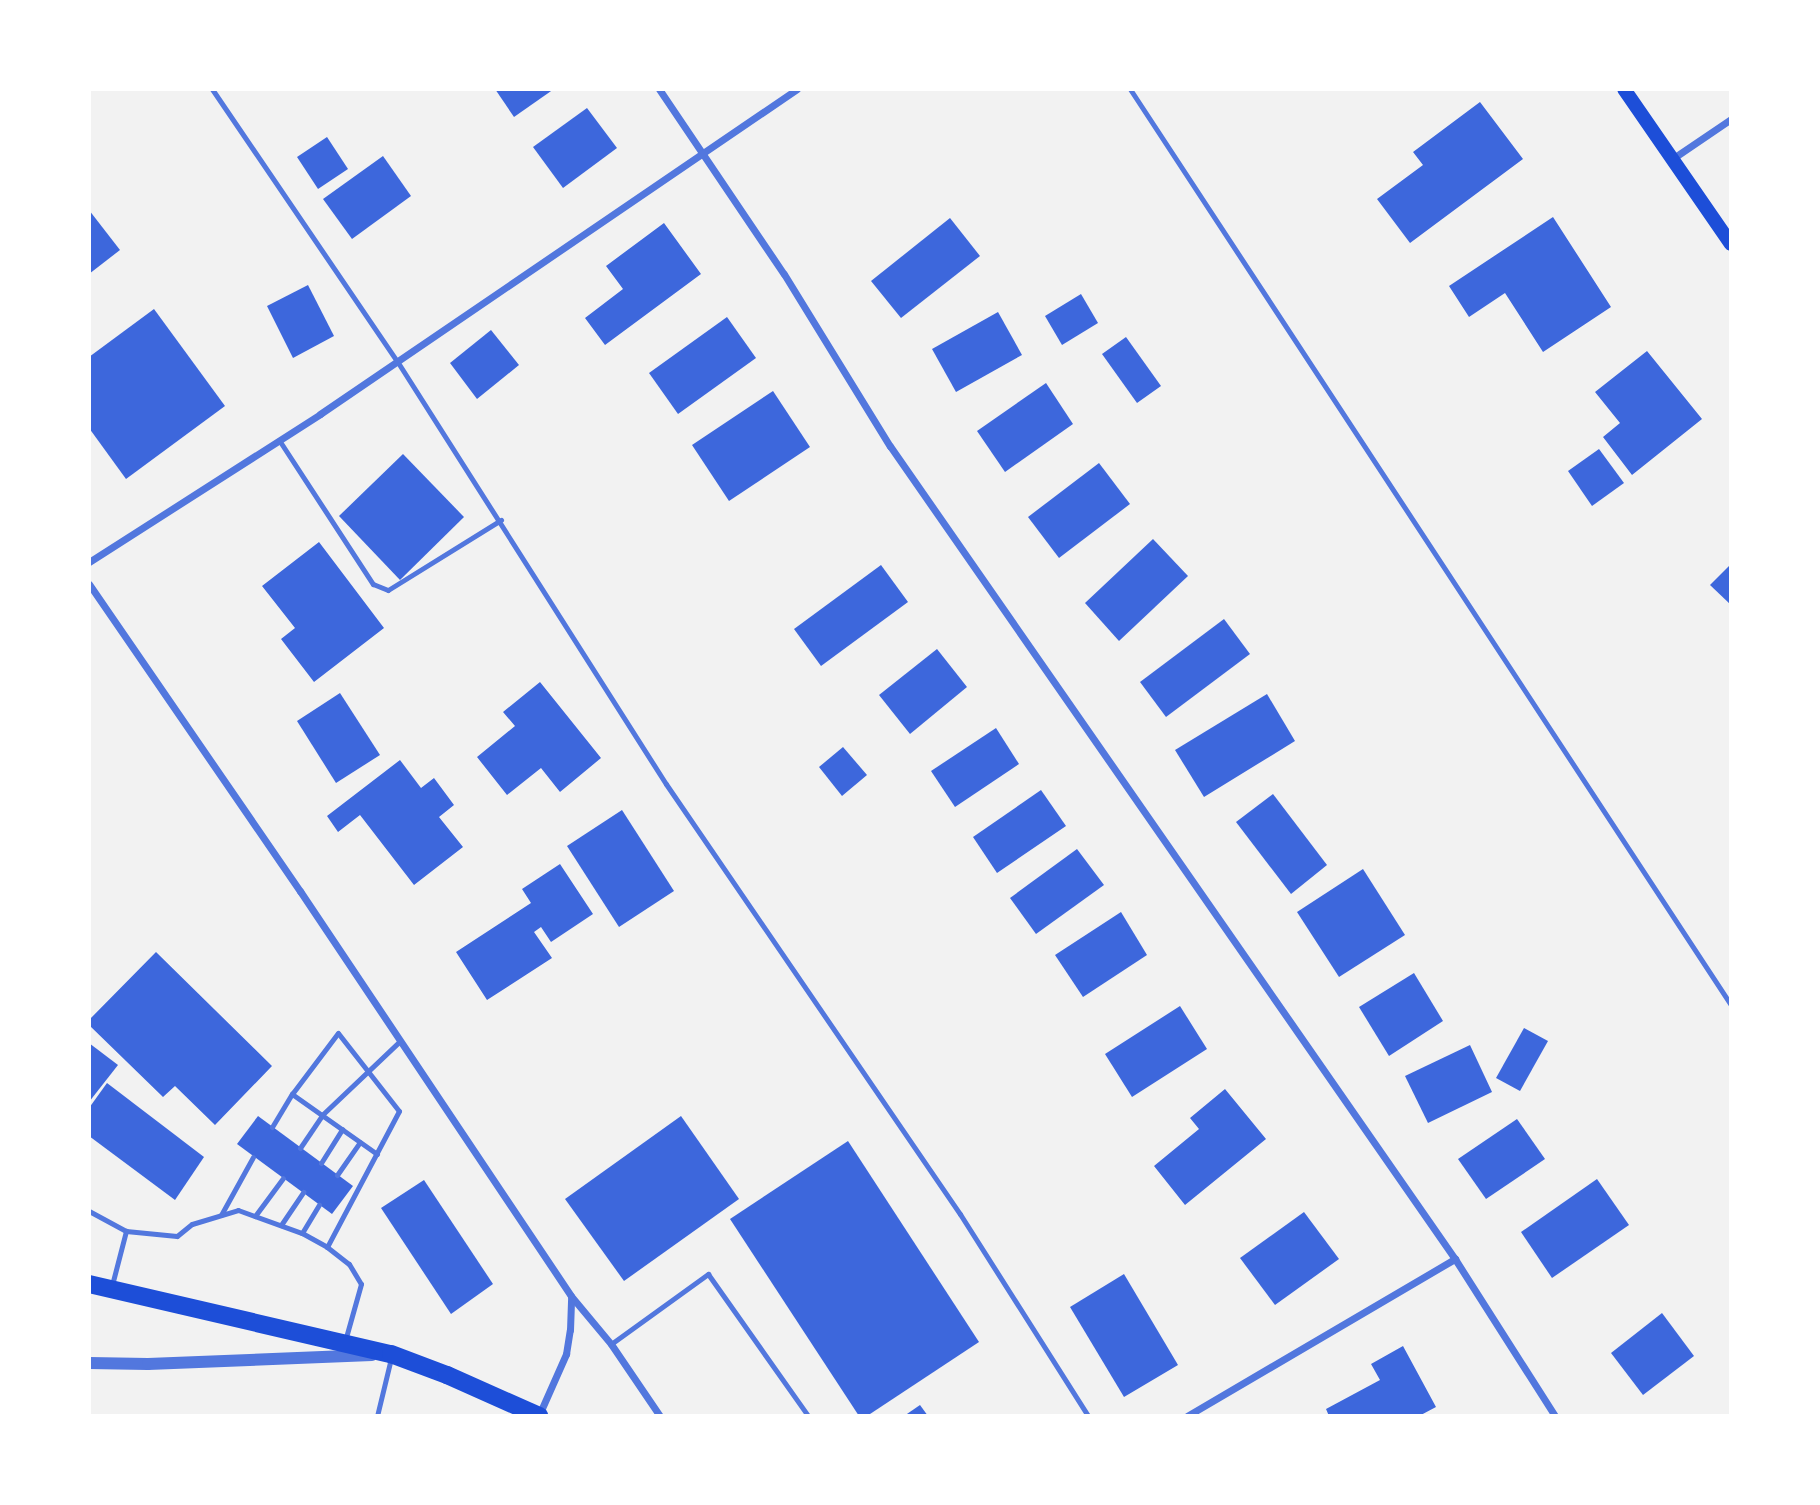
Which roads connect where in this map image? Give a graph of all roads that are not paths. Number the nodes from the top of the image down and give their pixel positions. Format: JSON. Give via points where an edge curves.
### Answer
{"nodes":[{"id":1,"x":212,"y":89,"type":"edge"},
{"id":2,"x":659,"y":89,"type":"edge"},
{"id":3,"x":797,"y":89,"type":"edge"},
{"id":4,"x":1130,"y":89,"type":"edge"},
{"id":5,"x":1624,"y":89,"type":"edge"},
{"id":6,"x":1731,"y":119,"type":"edge"},
{"id":7,"x":702,"y":153,"type":"junction"},
{"id":8,"x":1672,"y":159,"type":"junction"},
{"id":9,"x":1731,"y":244,"type":"edge"},
{"id":10,"x":397,"y":361,"type":"junction"},
{"id":11,"x":279,"y":440,"type":"junction"},
{"id":12,"x":500,"y":520,"type":"junction"},
{"id":13,"x":89,"y":562,"type":"edge"},
{"id":14,"x":89,"y":584,"type":"edge"},
{"id":15,"x":1731,"y":1004,"type":"edge"},
{"id":16,"x":400,"y":1041,"type":"junction"},
{"id":17,"x":367,"y":1070,"type":"junction"},
{"id":18,"x":292,"y":1094,"type":"junction"},
{"id":19,"x":322,"y":1115,"type":"junction"},
{"id":20,"x":272,"y":1127,"type":"dead end"},
{"id":21,"x":342,"y":1129,"type":"junction"},
{"id":22,"x":360,"y":1142,"type":"junction"},
{"id":23,"x":300,"y":1148,"type":"dead end"},
{"id":24,"x":377,"y":1154,"type":"junction"},
{"id":25,"x":253,"y":1157,"type":"dead end"},
{"id":26,"x":321,"y":1163,"type":"dead end"},
{"id":27,"x":337,"y":1175,"type":"dead end"},
{"id":28,"x":283,"y":1178,"type":"dead end"},
{"id":29,"x":303,"y":1192,"type":"dead end"},
{"id":30,"x":319,"y":1205,"type":"dead end"},
{"id":31,"x":89,"y":1211,"type":"edge"},
{"id":32,"x":221,"y":1215,"type":"junction"},
{"id":33,"x":255,"y":1216,"type":"junction"},
{"id":34,"x":281,"y":1225,"type":"junction"},
{"id":35,"x":126,"y":1231,"type":"junction"},
{"id":36,"x":302,"y":1233,"type":"junction"},
{"id":37,"x":327,"y":1247,"type":"junction"},
{"id":38,"x":1455,"y":1259,"type":"junction"},
{"id":39,"x":89,"y":1284,"type":"edge"},
{"id":40,"x":110,"y":1290,"type":"junction"},
{"id":41,"x":570,"y":1296,"type":"junction"},
{"id":42,"x":344,"y":1344,"type":"junction"},
{"id":43,"x":611,"y":1344,"type":"junction"},
{"id":44,"x":391,"y":1354,"type":"junction"},
{"id":45,"x":89,"y":1363,"type":"edge"},
{"id":46,"x":377,"y":1416,"type":"edge"},
{"id":47,"x":539,"y":1416,"type":"edge"},
{"id":48,"x":660,"y":1416,"type":"edge"},
{"id":49,"x":808,"y":1416,"type":"edge"},
{"id":50,"x":1088,"y":1416,"type":"edge"},
{"id":51,"x":1186,"y":1416,"type":"edge"},
{"id":52,"x":1555,"y":1416,"type":"edge"}],
"edges":[{"from":1,"to":10,"type":"lane"},
{"from":2,"to":7,"type":"street"},
{"from":3,"to":7,"type":"street"},
{"from":4,"to":15,"type":"lane"},
{"from":5,"to":8,"type":"main road"},
{"from":6,"to":8,"type":"street"},
{"from":7,"to":10,"type":"street"},
{"from":7,"to":38,"type":"street","via":[[784,274],[890,446]]},
{"from":8,"to":9,"type":"main road"},
{"from":10,"to":11,"type":"street"},
{"from":10,"to":12,"type":"lane"},
{"from":11,"to":12,"type":"lane","via":[[373,584],[388,590]]},
{"from":11,"to":13,"type":"street"},
{"from":12,"to":50,"type":"lane","via":[[666,784],[960,1214]]},
{"from":14,"to":16,"type":"street"},
{"from":16,"to":17,"type":"lane"},
{"from":16,"to":41,"type":"street"},
{"from":17,"to":18,"type":"lane","via":[[338,1033]]},
{"from":17,"to":19,"type":"lane"},
{"from":17,"to":24,"type":"lane","via":[[399,1111]]},
{"from":18,"to":19,"type":"lane"},
{"from":18,"to":20,"type":"lane"},
{"from":19,"to":21,"type":"lane"},
{"from":19,"to":23,"type":"lane"},
{"from":21,"to":22,"type":"lane"},
{"from":21,"to":26,"type":"lane"},
{"from":22,"to":24,"type":"lane"},
{"from":22,"to":27,"type":"lane"},
{"from":24,"to":37,"type":"lane"},
{"from":25,"to":32,"type":"lane"},
{"from":28,"to":33,"type":"lane"},
{"from":29,"to":34,"type":"lane"},
{"from":30,"to":36,"type":"lane"},
{"from":31,"to":35,"type":"lane"},
{"from":32,"to":33,"type":"lane","via":[[238,1210]]},
{"from":32,"to":35,"type":"lane","via":[[192,1224],[177,1236]]},
{"from":33,"to":34,"type":"lane"},
{"from":34,"to":36,"type":"lane"},
{"from":35,"to":40,"type":"lane"},
{"from":36,"to":37,"type":"lane"},
{"from":37,"to":42,"type":"lane","via":[[349,1264],[361,1284]]},
{"from":38,"to":51,"type":"street"},
{"from":38,"to":52,"type":"street"},
{"from":39,"to":40,"type":"main road"},
{"from":40,"to":42,"type":"main road"},
{"from":41,"to":43,"type":"street"},
{"from":41,"to":47,"type":"street","via":[[566,1354]]},
{"from":42,"to":44,"type":"main road"},
{"from":43,"to":48,"type":"street"},
{"from":43,"to":49,"type":"lane","via":[[708,1274]]},
{"from":44,"to":45,"type":"street"},
{"from":44,"to":46,"type":"lane"},
{"from":44,"to":47,"type":"main road"}]}
